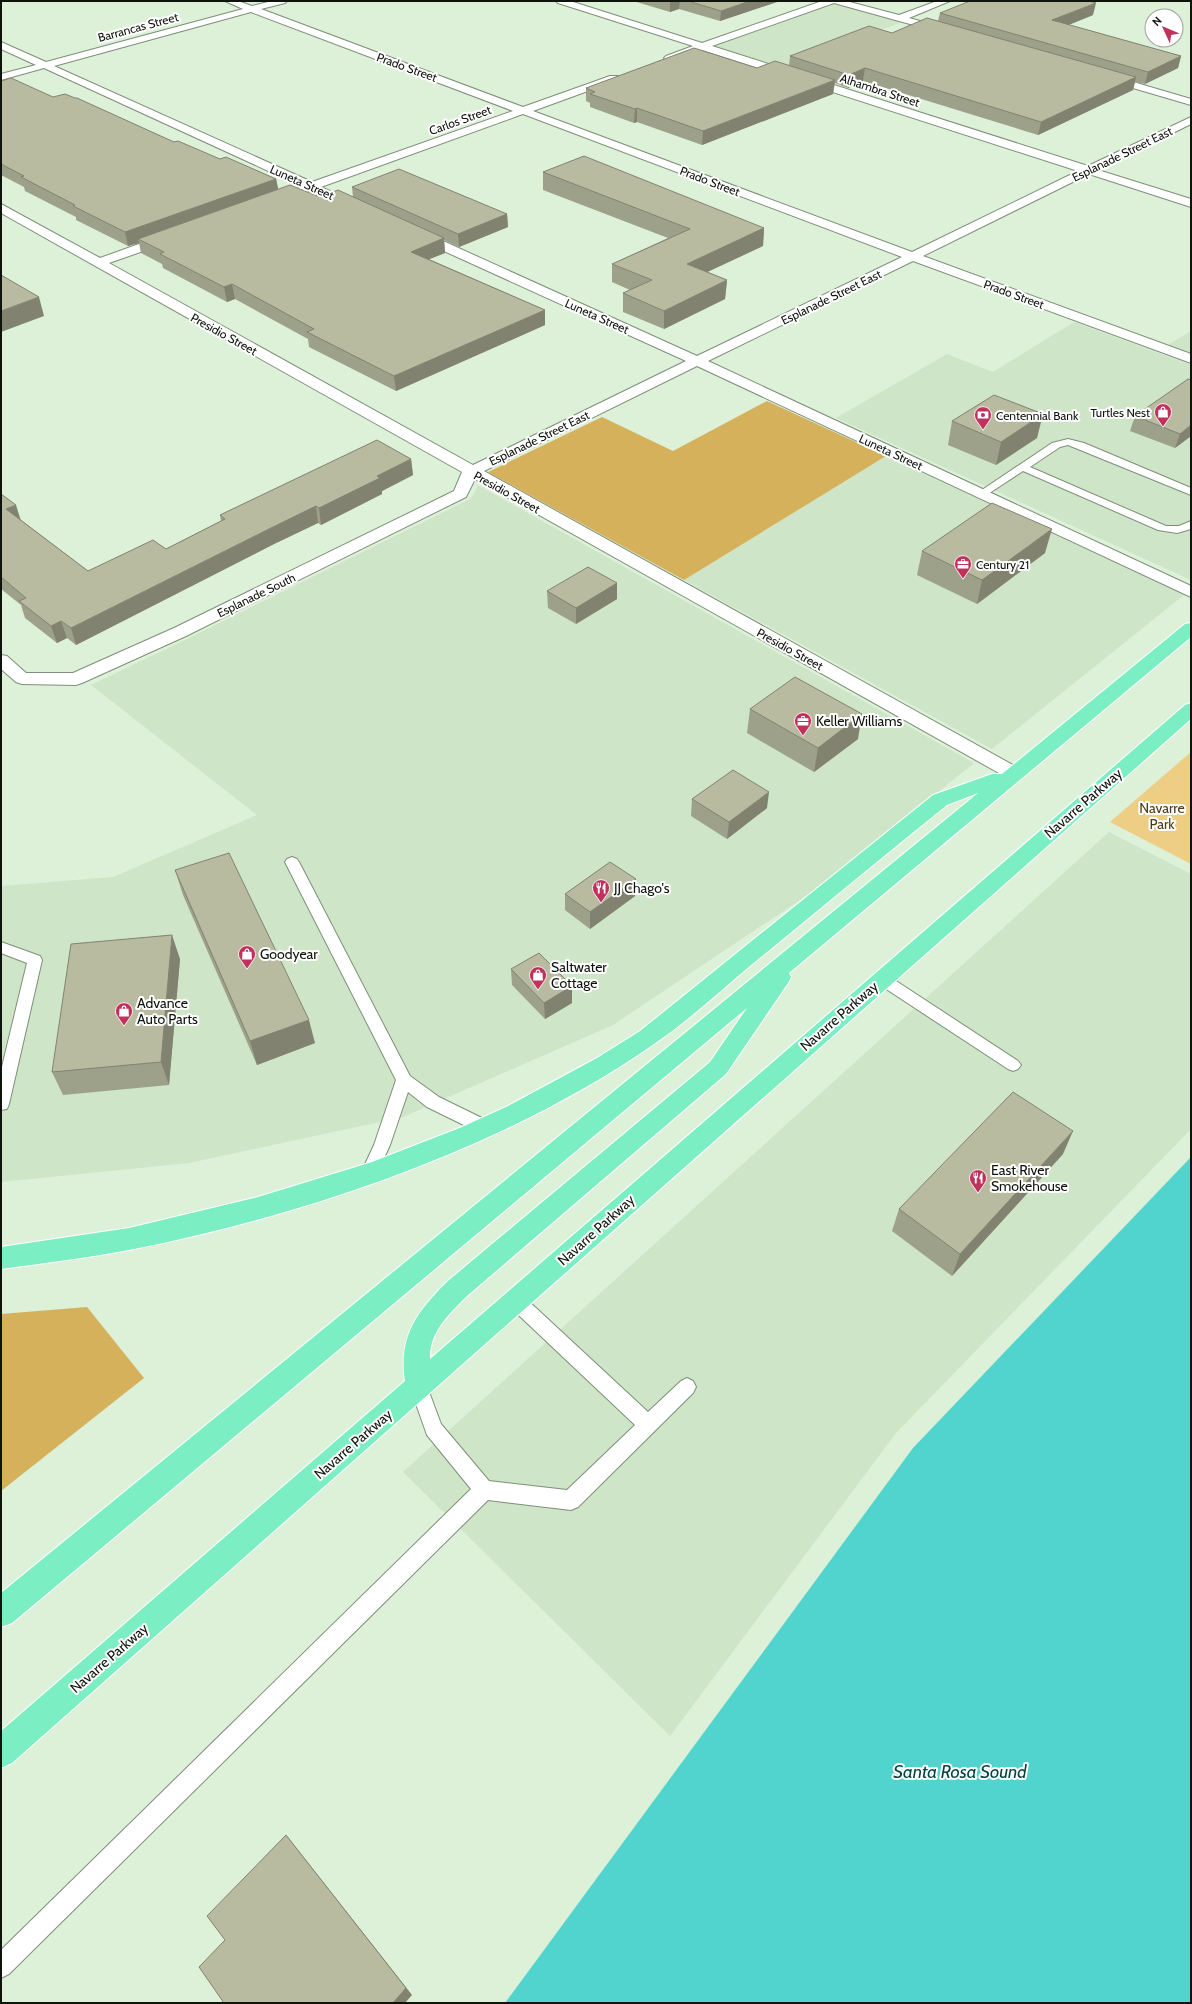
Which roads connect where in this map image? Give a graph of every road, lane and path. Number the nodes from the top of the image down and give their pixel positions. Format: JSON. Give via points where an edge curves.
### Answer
{"nodes":[{"id":1,"x":230,"y":1,"type":"edge"},
{"id":2,"x":282,"y":1,"type":"edge"},
{"id":3,"x":561,"y":1,"type":"edge"},
{"id":4,"x":831,"y":1,"type":"edge"},
{"id":5,"x":836,"y":1,"type":"edge"},
{"id":6,"x":945,"y":1,"type":"edge"},
{"id":7,"x":252,"y":9,"type":"junction"},
{"id":8,"x":900,"y":18,"type":"junction"},
{"id":9,"x":954,"y":34,"type":"edge"},
{"id":10,"x":1,"y":45,"type":"edge"},
{"id":11,"x":701,"y":47,"type":"junction"},
{"id":12,"x":657,"y":63,"type":"edge"},
{"id":13,"x":45,"y":65,"type":"junction"},
{"id":14,"x":628,"y":73,"type":"edge"},
{"id":15,"x":1099,"y":75,"type":"edge"},
{"id":16,"x":1,"y":77,"type":"edge"},
{"id":17,"x":1191,"y":102,"type":"edge"},
{"id":18,"x":524,"y":110,"type":"junction"},
{"id":19,"x":1191,"y":120,"type":"edge"},
{"id":20,"x":1088,"y":170,"type":"junction"},
{"id":21,"x":311,"y":187,"type":"junction"},
{"id":22,"x":297,"y":192,"type":"edge"},
{"id":23,"x":1191,"y":203,"type":"edge"},
{"id":24,"x":1,"y":208,"type":"edge"},
{"id":25,"x":362,"y":210,"type":"edge"},
{"id":26,"x":406,"y":230,"type":"edge"},
{"id":27,"x":179,"y":234,"type":"edge"},
{"id":28,"x":912,"y":257,"type":"junction"},
{"id":29,"x":98,"y":263,"type":"junction"},
{"id":30,"x":1191,"y":359,"type":"edge"},
{"id":31,"x":698,"y":362,"type":"junction"},
{"id":32,"x":1022,"y":467,"type":"junction"},
{"id":33,"x":470,"y":472,"type":"junction"},
{"id":34,"x":1191,"y":492,"type":"edge"},
{"id":35,"x":981,"y":494,"type":"junction"},
{"id":36,"x":1191,"y":524,"type":"edge"},
{"id":37,"x":1191,"y":592,"type":"edge"},
{"id":38,"x":1191,"y":628,"type":"edge"},
{"id":39,"x":1,"y":660,"type":"edge"},
{"id":40,"x":1191,"y":708,"type":"edge"},
{"id":41,"x":1013,"y":773,"type":"junction"},
{"id":42,"x":292,"y":862,"type":"dead end"},
{"id":43,"x":1,"y":947,"type":"edge"},
{"id":44,"x":794,"y":956,"type":"junction"},
{"id":45,"x":882,"y":979,"type":"junction"},
{"id":46,"x":1014,"y":1065,"type":"dead end"},
{"id":47,"x":404,"y":1080,"type":"junction"},
{"id":48,"x":1,"y":1104,"type":"edge"},
{"id":49,"x":486,"y":1128,"type":"junction"},
{"id":50,"x":368,"y":1175,"type":"junction"},
{"id":51,"x":1,"y":1258,"type":"edge"},
{"id":52,"x":516,"y":1301,"type":"junction"},
{"id":53,"x":419,"y":1387,"type":"junction"},
{"id":54,"x":687,"y":1387,"type":"dead end"},
{"id":55,"x":648,"y":1424,"type":"junction"},
{"id":56,"x":484,"y":1490,"type":"junction"},
{"id":57,"x":1,"y":1612,"type":"edge"},
{"id":58,"x":1,"y":1752,"type":"edge"},
{"id":59,"x":1,"y":1966,"type":"edge"}],
"edges":[{"from":1,"to":7,"type":"street","name":"Prado Street"},
{"from":2,"to":7,"type":"street","name":"Barrancas Street"},
{"from":3,"to":11,"type":"street","name":"Alhambra Street"},
{"from":4,"to":11,"type":"street"},
{"from":5,"to":8,"type":"street"},
{"from":6,"to":8,"type":"street"},
{"from":7,"to":13,"type":"street","name":"Barrancas Street"},
{"from":7,"to":18,"type":"street","name":"Prado Street"},
{"from":8,"to":9,"type":"street"},
{"from":10,"to":13,"type":"street","name":"Luneta Street"},
{"from":11,"to":12,"type":"street"},
{"from":11,"to":20,"type":"street","name":"Alhambra Street"},
{"from":13,"to":16,"type":"street","name":"Barrancas Street"},
{"from":13,"to":21,"type":"street","name":"Luneta Street"},
{"from":14,"to":18,"type":"street","name":"Carlos Street"},
{"from":15,"to":17,"type":"street"},
{"from":18,"to":21,"type":"street","name":"Carlos Street"},
{"from":18,"to":28,"type":"street","name":"Prado Street"},
{"from":19,"to":20,"type":"street","name":"Esplanade Street East"},
{"from":20,"to":23,"type":"street","name":"Alhambra Street"},
{"from":20,"to":28,"type":"street","name":"Esplanade Street East"},
{"from":21,"to":22,"type":"street","name":"Carlos Street"},
{"from":21,"to":25,"type":"street","name":"Luneta Street"},
{"from":24,"to":29,"type":"street","name":"Presidio Street"},
{"from":26,"to":31,"type":"street","name":"Luneta Street"},
{"from":27,"to":29,"type":"street"},
{"from":28,"to":30,"type":"street","name":"Prado Street"},
{"from":28,"to":31,"type":"street","name":"Esplanade Street East"},
{"from":29,"to":33,"type":"street","name":"Presidio Street"},
{"from":31,"to":33,"type":"street","name":"Esplanade Street East"},
{"from":31,"to":35,"type":"street","name":"Luneta Street"},
{"from":32,"to":34,"type":"lane","via":[[1056,445],[1074,443]]},
{"from":32,"to":35,"type":"lane"},
{"from":32,"to":36,"type":"lane","via":[[1162,528],[1176,530]]},
{"from":33,"to":39,"type":"street","name":"Esplanade South","via":[[461,494],[174,635],[76,679],[22,678]]},
{"from":33,"to":41,"type":"street","name":"Presidio Street"},
{"from":35,"to":37,"type":"street","name":"Luneta Street"},
{"from":38,"to":41,"type":"highway"},
{"from":40,"to":45,"type":"highway","name":"Navarre Parkway"},
{"from":41,"to":44,"type":"highway"},
{"from":41,"to":49,"type":"highway","via":[[940,800],[648,1037],[561,1091]]},
{"from":42,"to":47,"type":"lane"},
{"from":43,"to":48,"type":"lane","via":[[35,960]]},
{"from":44,"to":53,"type":"highway","via":[[718,1068],[458,1288],[433,1314],[416,1348],[414,1360]]},
{"from":44,"to":57,"type":"highway"},
{"from":45,"to":46,"type":"lane"},
{"from":45,"to":52,"type":"highway","name":"Navarre Parkway"},
{"from":47,"to":49,"type":"lane","via":[[433,1102]]},
{"from":47,"to":50,"type":"lane","via":[[382,1145]]},
{"from":49,"to":50,"type":"highway"},
{"from":50,"to":51,"type":"highway","via":[[242,1213],[165,1231],[108,1243]]},
{"from":52,"to":53,"type":"highway","name":"Navarre Parkway"},
{"from":52,"to":55,"type":"lane"},
{"from":53,"to":56,"type":"lane","via":[[434,1429]]},
{"from":53,"to":58,"type":"highway","name":"Navarre Parkway"},
{"from":54,"to":55,"type":"lane"},
{"from":55,"to":56,"type":"lane","via":[[571,1500]]},
{"from":56,"to":59,"type":"lane"}]}
